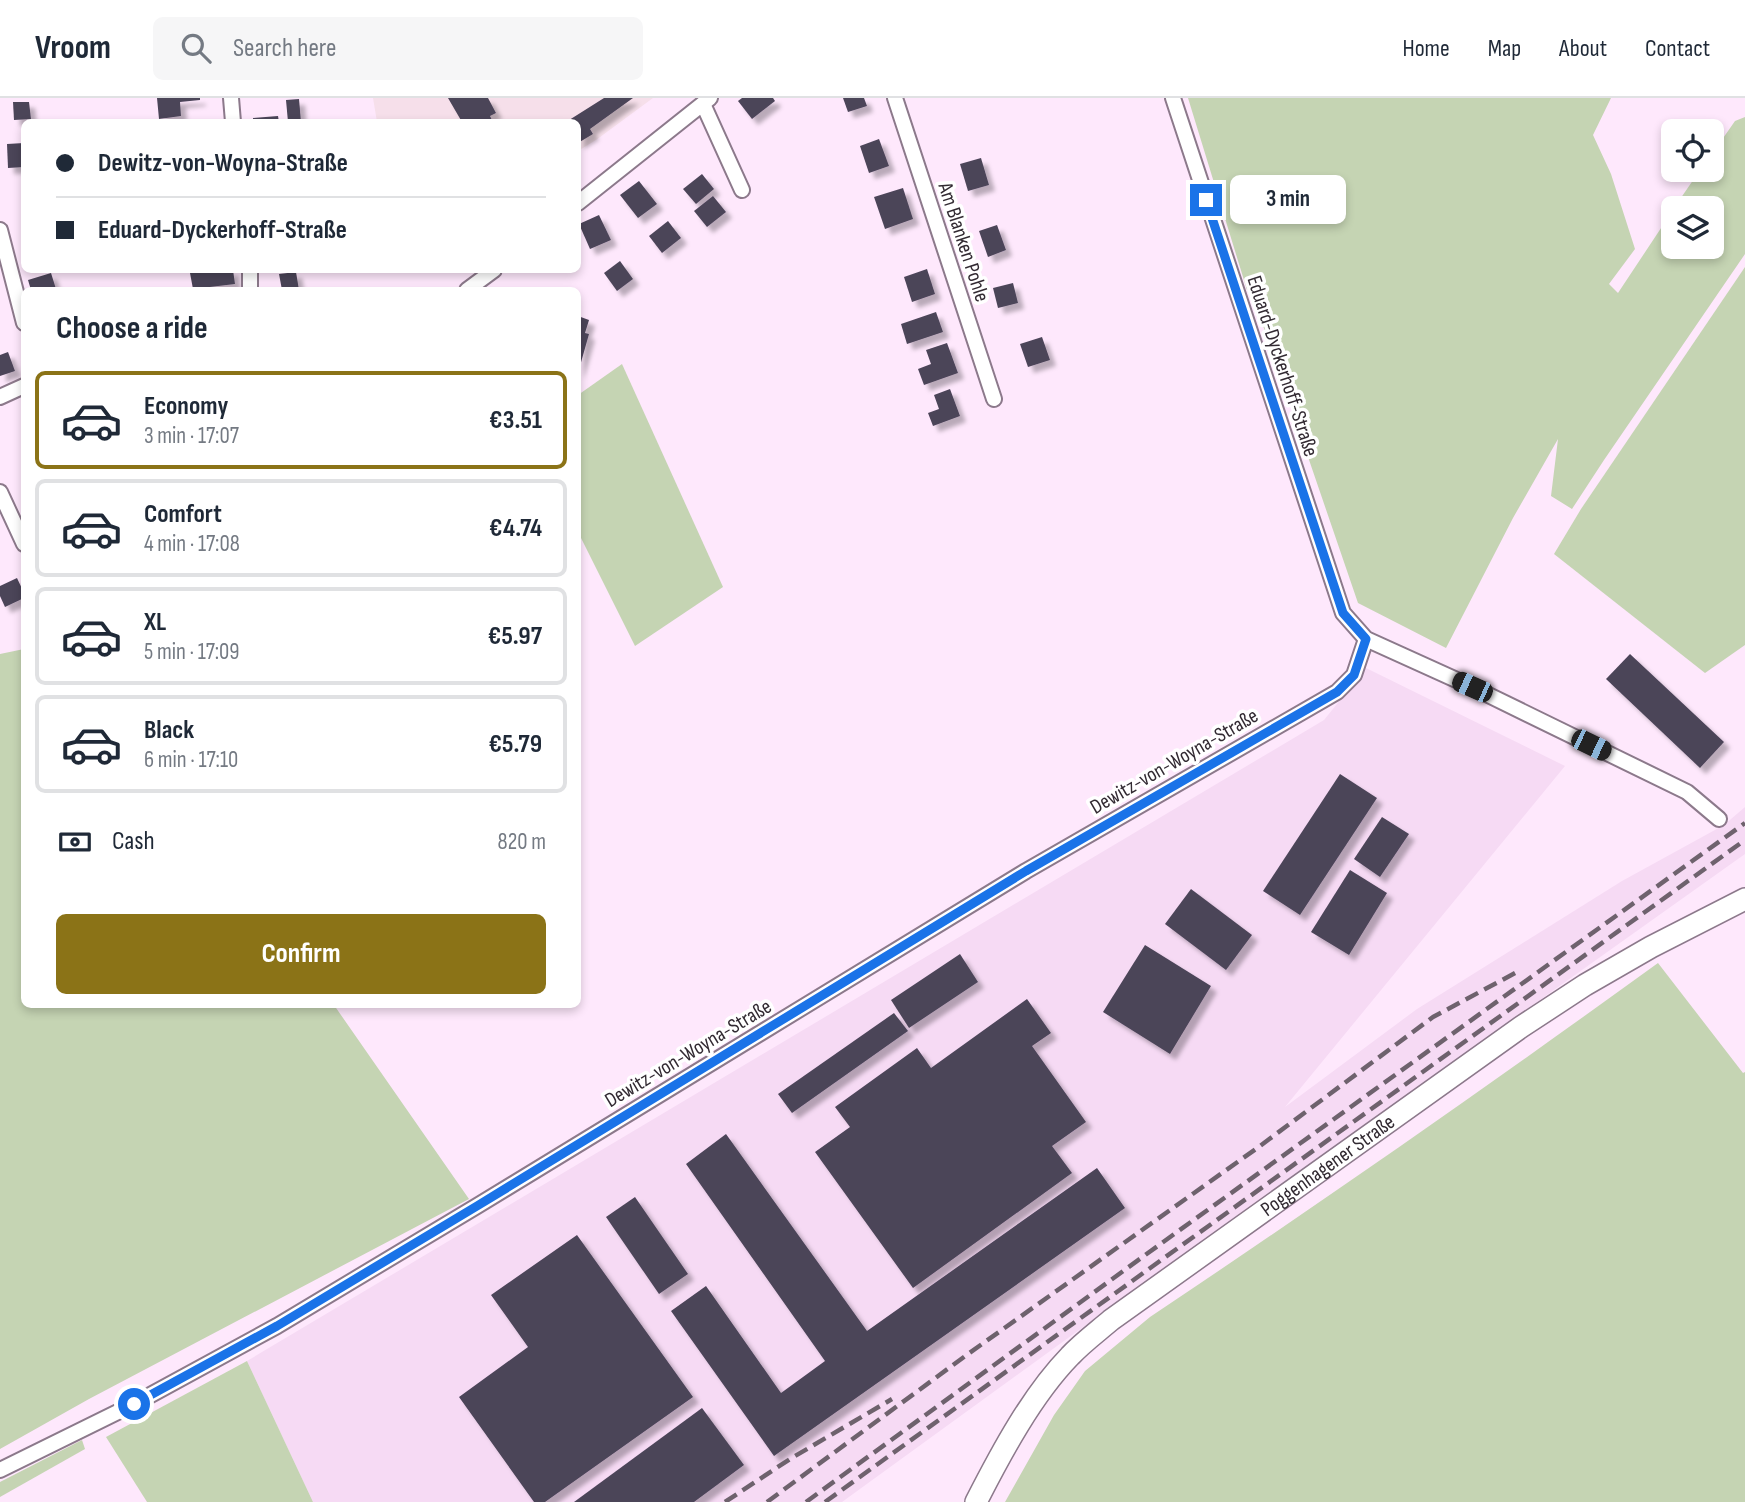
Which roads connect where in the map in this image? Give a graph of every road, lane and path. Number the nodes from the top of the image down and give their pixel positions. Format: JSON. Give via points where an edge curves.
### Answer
{"nodes":[{"id":1,"x":230,"y":98,"type":"edge"},
{"id":2,"x":895,"y":98,"type":"edge"},
{"id":3,"x":1173,"y":98,"type":"edge"},
{"id":4,"x":707,"y":101,"type":"edge"},
{"id":5,"x":233,"y":119,"type":"edge"},
{"id":6,"x":742,"y":190,"type":"dead end"},
{"id":7,"x":581,"y":201,"type":"edge"},
{"id":8,"x":0,"y":230,"type":"edge"},
{"id":9,"x":490,"y":273,"type":"edge"},
{"id":10,"x":471,"y":287,"type":"edge"},
{"id":11,"x":21,"y":311,"type":"edge"},
{"id":12,"x":21,"y":387,"type":"edge"},
{"id":13,"x":0,"y":397,"type":"edge"},
{"id":14,"x":994,"y":399,"type":"dead end"},
{"id":15,"x":0,"y":492,"type":"edge"},
{"id":16,"x":21,"y":538,"type":"edge"},
{"id":17,"x":1366,"y":639,"type":"junction"},
{"id":18,"x":1719,"y":819,"type":"dead end"},
{"id":19,"x":1745,"y":899,"type":"edge"},
{"id":20,"x":0,"y":1470,"type":"edge"},
{"id":21,"x":976,"y":1502,"type":"edge"}],
"edges":[{"from":1,"to":5,"type":"street"},
{"from":2,"to":14,"type":"street","name":"Am Blanken Pohle"},
{"from":3,"to":17,"type":"street","name":"Eduard-Dyckerhoff-Straße","via":[[1343,613]]},
{"from":4,"to":6,"type":"street"},
{"from":4,"to":7,"type":"street"},
{"from":8,"to":11,"type":"street"},
{"from":9,"to":10,"type":"street"},
{"from":12,"to":13,"type":"street"},
{"from":15,"to":16,"type":"street"},
{"from":17,"to":18,"type":"street","via":[[1686,792]]},
{"from":17,"to":20,"type":"street","name":"Dewitz-von-Woyna-Straße","via":[[1354,675],[1337,692],[1026,871],[277,1326]]},
{"from":19,"to":21,"type":"street","name":"Poggenhagener Straße","via":[[1640,953],[1521,1027],[1111,1320],[1070,1356],[1042,1390]]}]}
